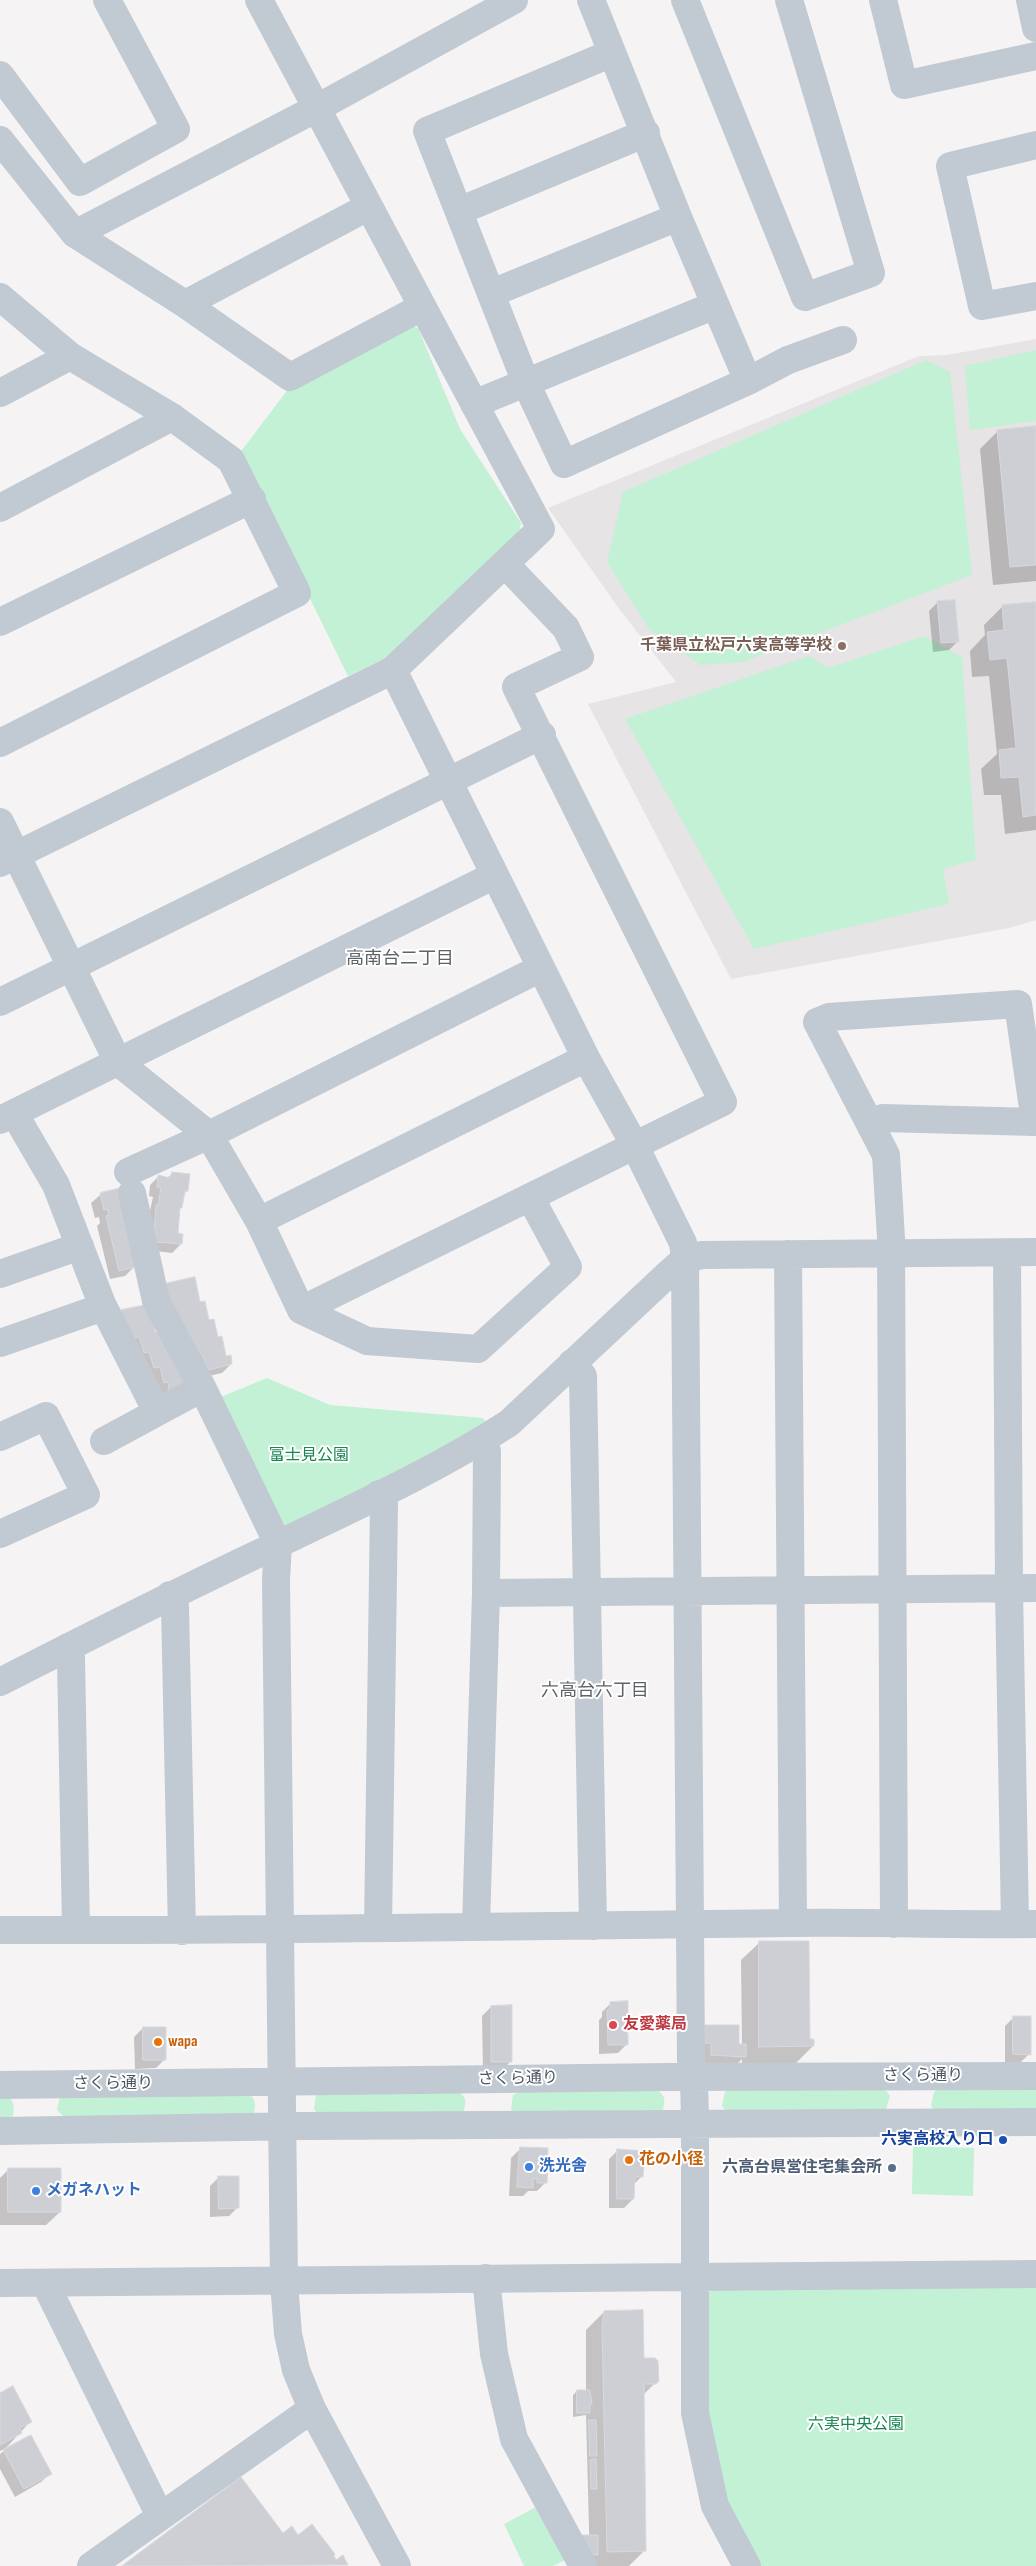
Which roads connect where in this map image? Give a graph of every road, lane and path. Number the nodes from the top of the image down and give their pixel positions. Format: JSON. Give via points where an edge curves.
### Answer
{"nodes":[{"id":1,"x":107,"y":0,"type":"edge"},
{"id":2,"x":259,"y":0,"type":"edge"},
{"id":3,"x":591,"y":0,"type":"edge"},
{"id":4,"x":685,"y":0,"type":"edge"},
{"id":5,"x":789,"y":0,"type":"edge"},
{"id":6,"x":883,"y":0,"type":"edge"},
{"id":7,"x":1030,"y":0,"type":"edge"},
{"id":8,"x":508,"y":1,"type":"edge"},
{"id":9,"x":1036,"y":28,"type":"edge"},
{"id":10,"x":612,"y":53,"type":"junction"},
{"id":11,"x":1036,"y":56,"type":"edge"},
{"id":12,"x":0,"y":75,"type":"edge"},
{"id":13,"x":317,"y":108,"type":"junction"},
{"id":14,"x":646,"y":133,"type":"junction"},
{"id":15,"x":0,"y":140,"type":"edge"},
{"id":16,"x":1036,"y":145,"type":"edge"},
{"id":17,"x":368,"y":207,"type":"junction"},
{"id":18,"x":460,"y":211,"type":"junction"},
{"id":19,"x":678,"y":217,"type":"junction"},
{"id":20,"x":75,"y":234,"type":"junction"},
{"id":21,"x":492,"y":292,"type":"junction"},
{"id":22,"x":1036,"y":296,"type":"edge"},
{"id":23,"x":0,"y":297,"type":"edge"},
{"id":24,"x":185,"y":304,"type":"junction"},
{"id":25,"x":715,"y":305,"type":"junction"},
{"id":26,"x":422,"y":307,"type":"junction"},
{"id":27,"x":843,"y":340,"type":"dead end"},
{"id":28,"x":70,"y":356,"type":"junction"},
{"id":29,"x":748,"y":381,"type":"junction"},
{"id":30,"x":526,"y":383,"type":"junction"},
{"id":31,"x":0,"y":392,"type":"edge"},
{"id":32,"x":474,"y":404,"type":"junction"},
{"id":33,"x":172,"y":417,"type":"junction"},
{"id":34,"x":252,"y":499,"type":"junction"},
{"id":35,"x":0,"y":508,"type":"edge"},
{"id":36,"x":506,"y":564,"type":"junction"},
{"id":37,"x":0,"y":622,"type":"edge"},
{"id":38,"x":393,"y":670,"type":"junction"},
{"id":39,"x":542,"y":735,"type":"junction"},
{"id":40,"x":0,"y":743,"type":"edge"},
{"id":41,"x":447,"y":782,"type":"junction"},
{"id":42,"x":0,"y":822,"type":"edge"},
{"id":43,"x":8,"y":859,"type":"edge"},
{"id":44,"x":495,"y":875,"type":"junction"},
{"id":45,"x":70,"y":967,"type":"junction"},
{"id":46,"x":541,"y":968,"type":"junction"},
{"id":47,"x":0,"y":1002,"type":"edge"},
{"id":48,"x":586,"y":1058,"type":"junction"},
{"id":49,"x":118,"y":1062,"type":"junction"},
{"id":50,"x":7,"y":1117,"type":"edge"},
{"id":51,"x":870,"y":1124,"type":"junction"},
{"id":52,"x":209,"y":1135,"type":"junction"},
{"id":53,"x":634,"y":1144,"type":"junction"},
{"id":54,"x":530,"y":1197,"type":"junction"},
{"id":55,"x":259,"y":1221,"type":"junction"},
{"id":56,"x":80,"y":1246,"type":"junction"},
{"id":57,"x":890,"y":1252,"type":"junction"},
{"id":58,"x":1036,"y":1252,"type":"edge"},
{"id":59,"x":1007,"y":1253,"type":"junction"},
{"id":60,"x":788,"y":1254,"type":"junction"},
{"id":61,"x":685,"y":1259,"type":"junction"},
{"id":62,"x":0,"y":1274,"type":"edge"},
{"id":63,"x":103,"y":1307,"type":"junction"},
{"id":64,"x":301,"y":1310,"type":"junction"},
{"id":65,"x":0,"y":1343,"type":"edge"},
{"id":66,"x":572,"y":1363,"type":"junction"},
{"id":67,"x":202,"y":1388,"type":"junction"},
{"id":68,"x":157,"y":1412,"type":"junction"},
{"id":69,"x":0,"y":1437,"type":"edge"},
{"id":70,"x":482,"y":1440,"type":"junction"},
{"id":71,"x":104,"y":1441,"type":"dead end"},
{"id":72,"x":379,"y":1494,"type":"junction"},
{"id":73,"x":0,"y":1534,"type":"edge"},
{"id":74,"x":278,"y":1544,"type":"junction"},
{"id":75,"x":1036,"y":1588,"type":"edge"},
{"id":76,"x":892,"y":1589,"type":"junction"},
{"id":77,"x":1009,"y":1589,"type":"junction"},
{"id":78,"x":792,"y":1590,"type":"junction"},
{"id":79,"x":688,"y":1591,"type":"junction"},
{"id":80,"x":586,"y":1592,"type":"junction"},
{"id":81,"x":486,"y":1593,"type":"junction"},
{"id":82,"x":170,"y":1596,"type":"junction"},
{"id":83,"x":68,"y":1647,"type":"junction"},
{"id":84,"x":0,"y":1682,"type":"edge"},
{"id":85,"x":793,"y":1923,"type":"junction"},
{"id":86,"x":894,"y":1924,"type":"junction"},
{"id":87,"x":1025,"y":1924,"type":"edge"},
{"id":88,"x":691,"y":1925,"type":"junction"},
{"id":89,"x":476,"y":1926,"type":"junction"},
{"id":90,"x":593,"y":1926,"type":"junction"},
{"id":91,"x":378,"y":1927,"type":"junction"},
{"id":92,"x":281,"y":1928,"type":"junction"},
{"id":93,"x":0,"y":1930,"type":"edge"},
{"id":94,"x":76,"y":1930,"type":"junction"},
{"id":95,"x":182,"y":1931,"type":"junction"},
{"id":96,"x":694,"y":2076,"type":"junction"},
{"id":97,"x":1036,"y":2076,"type":"edge"},
{"id":98,"x":283,"y":2082,"type":"junction"},
{"id":99,"x":0,"y":2085,"type":"edge"},
{"id":100,"x":1036,"y":2122,"type":"edge"},
{"id":101,"x":695,"y":2123,"type":"junction"},
{"id":102,"x":282,"y":2127,"type":"junction"},
{"id":103,"x":0,"y":2131,"type":"edge"},
{"id":104,"x":1036,"y":2274,"type":"edge"},
{"id":105,"x":693,"y":2277,"type":"junction"},
{"id":106,"x":486,"y":2278,"type":"junction"},
{"id":107,"x":284,"y":2282,"type":"junction"},
{"id":108,"x":0,"y":2283,"type":"edge"},
{"id":109,"x":45,"y":2283,"type":"junction"},
{"id":110,"x":312,"y":2409,"type":"junction"},
{"id":111,"x":160,"y":2516,"type":"junction"},
{"id":112,"x":91,"y":2566,"type":"edge"},
{"id":113,"x":397,"y":2566,"type":"edge"},
{"id":114,"x":582,"y":2566,"type":"edge"},
{"id":115,"x":747,"y":2566,"type":"edge"}],
"edges":[{"from":1,"to":12,"type":"street","via":[[176,129],[80,182]]},
{"from":2,"to":13,"type":"street"},
{"from":3,"to":10,"type":"street"},
{"from":4,"to":5,"type":"street","via":[[805,297],[871,273]]},
{"from":6,"to":11,"type":"street","via":[[904,85]]},
{"from":7,"to":9,"type":"street"},
{"from":8,"to":13,"type":"street"},
{"from":10,"to":14,"type":"street"},
{"from":10,"to":18,"type":"street","via":[[427,131]]},
{"from":13,"to":17,"type":"street"},
{"from":13,"to":20,"type":"street"},
{"from":14,"to":18,"type":"street"},
{"from":14,"to":19,"type":"street"},
{"from":15,"to":20,"type":"street"},
{"from":16,"to":22,"type":"street","via":[[950,166],[982,306]]},
{"from":17,"to":24,"type":"street"},
{"from":17,"to":26,"type":"street"},
{"from":18,"to":21,"type":"street"},
{"from":19,"to":21,"type":"street"},
{"from":19,"to":25,"type":"street"},
{"from":20,"to":24,"type":"street"},
{"from":21,"to":30,"type":"street"},
{"from":23,"to":28,"type":"street"},
{"from":24,"to":26,"type":"street","via":[[290,377]]},
{"from":25,"to":29,"type":"street"},
{"from":25,"to":30,"type":"street"},
{"from":26,"to":32,"type":"street"},
{"from":27,"to":29,"type":"street","via":[[788,360]]},
{"from":28,"to":31,"type":"street"},
{"from":28,"to":33,"type":"street"},
{"from":29,"to":30,"type":"street","via":[[564,464]]},
{"from":30,"to":32,"type":"street"},
{"from":32,"to":36,"type":"street","via":[[542,529]]},
{"from":33,"to":34,"type":"street","via":[[231,460]]},
{"from":33,"to":35,"type":"street"},
{"from":34,"to":37,"type":"street"},
{"from":34,"to":40,"type":"street","via":[[297,593]]},
{"from":36,"to":38,"type":"street"},
{"from":36,"to":39,"type":"street","via":[[566,628],[580,657],[516,687]]},
{"from":38,"to":41,"type":"street"},
{"from":38,"to":43,"type":"street"},
{"from":39,"to":41,"type":"street"},
{"from":39,"to":53,"type":"street","via":[[723,1102]]},
{"from":41,"to":44,"type":"street"},
{"from":41,"to":45,"type":"street"},
{"from":42,"to":43,"type":"street"},
{"from":43,"to":45,"type":"street"},
{"from":44,"to":46,"type":"street"},
{"from":44,"to":49,"type":"street"},
{"from":45,"to":47,"type":"street"},
{"from":45,"to":49,"type":"street"},
{"from":46,"to":48,"type":"street"},
{"from":46,"to":52,"type":"street"},
{"from":48,"to":53,"type":"street"},
{"from":48,"to":55,"type":"street"},
{"from":49,"to":50,"type":"street"},
{"from":49,"to":52,"type":"street"},
{"from":50,"to":56,"type":"street","via":[[56,1185]]},
{"from":51,"to":51,"type":"street","via":[[883,1118],[1035,1122],[1018,1004],[829,1017],[817,1022]]},
{"from":51,"to":57,"type":"street","via":[[886,1155]]},
{"from":52,"to":55,"type":"street"},
{"from":52,"to":67,"type":"street","via":[[130,1183],[156,1300]]},
{"from":53,"to":54,"type":"street"},
{"from":53,"to":61,"type":"street","via":[[683,1243]]},
{"from":54,"to":64,"type":"street"},
{"from":54,"to":64,"type":"street","via":[[568,1267],[478,1349],[367,1341]]},
{"from":55,"to":64,"type":"street"},
{"from":56,"to":62,"type":"street"},
{"from":56,"to":63,"type":"street"},
{"from":57,"to":59,"type":"street"},
{"from":57,"to":60,"type":"street"},
{"from":57,"to":76,"type":"street"},
{"from":58,"to":59,"type":"street"},
{"from":59,"to":77,"type":"street"},
{"from":60,"to":61,"type":"street","via":[[702,1255]]},
{"from":60,"to":78,"type":"street"},
{"from":61,"to":66,"type":"street"},
{"from":61,"to":79,"type":"street"},
{"from":63,"to":65,"type":"street"},
{"from":63,"to":68,"type":"street"},
{"from":66,"to":70,"type":"street","via":[[509,1423]]},
{"from":66,"to":80,"type":"street","via":[[583,1376]]},
{"from":67,"to":68,"type":"street"},
{"from":67,"to":74,"type":"street"},
{"from":68,"to":71,"type":"street"},
{"from":69,"to":73,"type":"street","via":[[46,1416],[86,1495]]},
{"from":70,"to":72,"type":"street"},
{"from":70,"to":81,"type":"street","via":[[487,1451]]},
{"from":72,"to":74,"type":"street"},
{"from":72,"to":91,"type":"street","via":[[384,1504]]},
{"from":74,"to":82,"type":"street"},
{"from":74,"to":92,"type":"street"},
{"from":75,"to":77,"type":"street"},
{"from":76,"to":77,"type":"street"},
{"from":76,"to":78,"type":"street"},
{"from":76,"to":86,"type":"street"},
{"from":77,"to":87,"type":"street"},
{"from":78,"to":79,"type":"street"},
{"from":78,"to":85,"type":"street"},
{"from":79,"to":80,"type":"street"},
{"from":79,"to":88,"type":"street"},
{"from":80,"to":81,"type":"street"},
{"from":80,"to":90,"type":"street"},
{"from":81,"to":89,"type":"street"},
{"from":82,"to":83,"type":"street"},
{"from":82,"to":95,"type":"street","via":[[175,1607]]},
{"from":83,"to":84,"type":"street"},
{"from":83,"to":94,"type":"street","via":[[71,1658]]},
{"from":85,"to":86,"type":"street"},
{"from":85,"to":88,"type":"street"},
{"from":86,"to":87,"type":"street"},
{"from":88,"to":90,"type":"street"},
{"from":88,"to":96,"type":"street","via":[[691,2060]]},
{"from":89,"to":90,"type":"street"},
{"from":89,"to":91,"type":"street"},
{"from":91,"to":92,"type":"street"},
{"from":92,"to":95,"type":"street"},
{"from":92,"to":98,"type":"street"},
{"from":93,"to":94,"type":"street"},
{"from":94,"to":95,"type":"street"},
{"from":96,"to":97,"type":"street","name":"さくら通り"},
{"from":96,"to":98,"type":"street","name":"さくら通り"},
{"from":96,"to":101,"type":"street"},
{"from":98,"to":99,"type":"street","name":"さくら通り"},
{"from":98,"to":102,"type":"street"},
{"from":100,"to":101,"type":"street"},
{"from":101,"to":102,"type":"street"},
{"from":101,"to":105,"type":"street"},
{"from":102,"to":103,"type":"street"},
{"from":102,"to":107,"type":"street"},
{"from":104,"to":105,"type":"street"},
{"from":105,"to":106,"type":"street"},
{"from":105,"to":115,"type":"street","via":[[695,2413],[715,2506]]},
{"from":106,"to":107,"type":"street"},
{"from":106,"to":114,"type":"street","via":[[494,2354],[514,2439]]},
{"from":107,"to":109,"type":"street"},
{"from":107,"to":110,"type":"street","via":[[288,2334],[296,2370]]},
{"from":108,"to":109,"type":"street"},
{"from":109,"to":111,"type":"street"},
{"from":110,"to":111,"type":"street"},
{"from":110,"to":113,"type":"street"},
{"from":111,"to":112,"type":"street"}]}
